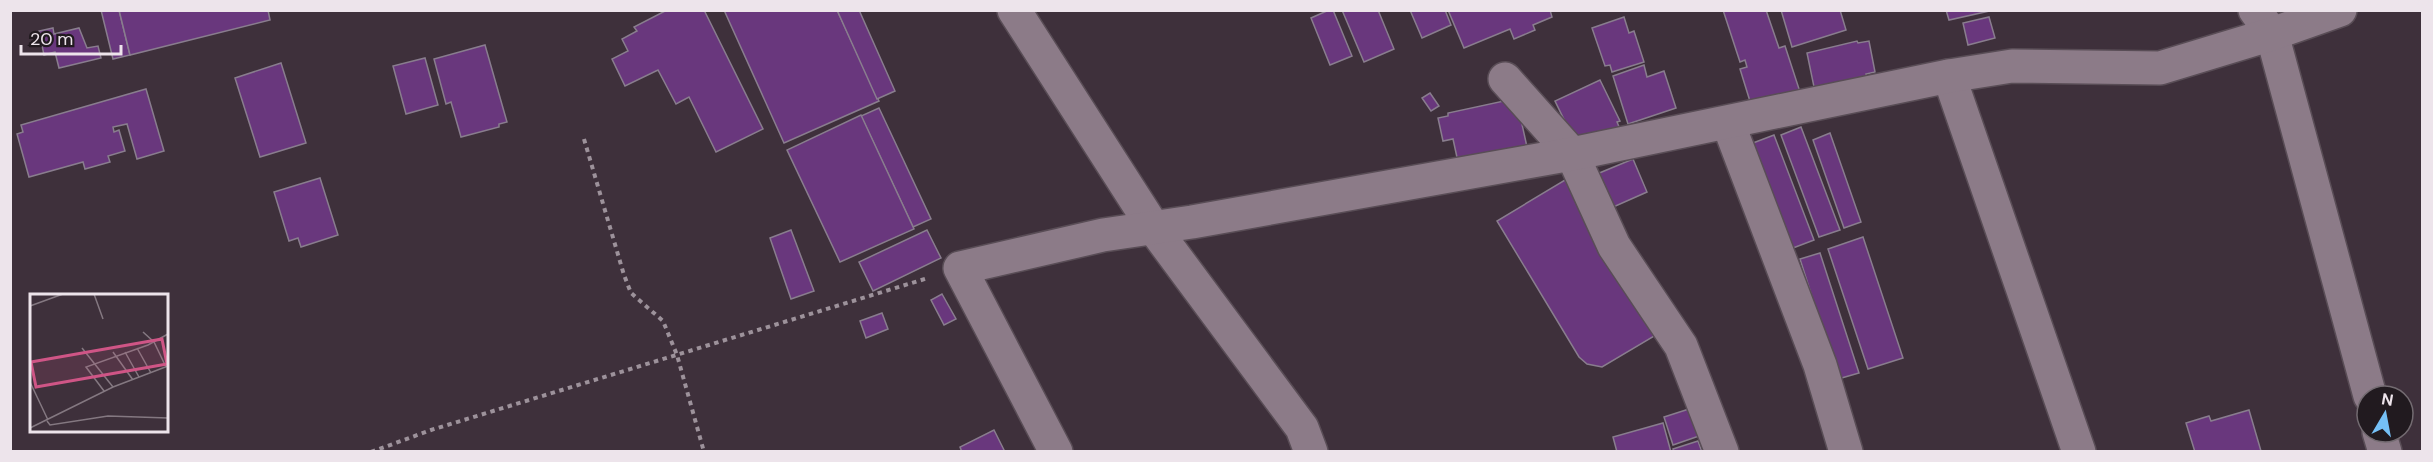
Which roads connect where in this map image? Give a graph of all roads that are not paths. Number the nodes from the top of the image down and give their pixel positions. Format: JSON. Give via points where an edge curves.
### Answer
{"nodes":[{"id":1,"x":1014,"y":10,"type":"edge"},
{"id":2,"x":2340,"y":10,"type":"edge"},
{"id":3,"x":2263,"y":22,"type":"edge"},
{"id":4,"x":1949,"y":76,"type":"junction"},
{"id":5,"x":1505,"y":79,"type":"dead end"},
{"id":6,"x":1728,"y":123,"type":"junction"},
{"id":7,"x":1572,"y":154,"type":"junction"},
{"id":8,"x":1153,"y":227,"type":"junction"},
{"id":9,"x":2367,"y":384,"type":"edge"},
{"id":10,"x":1056,"y":452,"type":"edge"},
{"id":11,"x":1311,"y":452,"type":"edge"},
{"id":12,"x":1722,"y":452,"type":"edge"},
{"id":13,"x":1846,"y":452,"type":"edge"},
{"id":14,"x":2079,"y":452,"type":"edge"}],
"edges":[{"from":1,"to":8,"type":"street"},
{"from":2,"to":3,"type":"street"},
{"from":3,"to":4,"type":"street","via":[[2160,68],[2012,66]]},
{"from":3,"to":9,"type":"street"},
{"from":4,"to":6,"type":"street"},
{"from":4,"to":14,"type":"street"},
{"from":5,"to":7,"type":"street"},
{"from":6,"to":7,"type":"street"},
{"from":6,"to":13,"type":"street","via":[[1820,365]]},
{"from":7,"to":8,"type":"street"},
{"from":7,"to":12,"type":"street","via":[[1614,246],[1681,346]]},
{"from":8,"to":10,"type":"street","via":[[1070,241],[960,268]]},
{"from":8,"to":11,"type":"street","via":[[1302,428]]}]}
